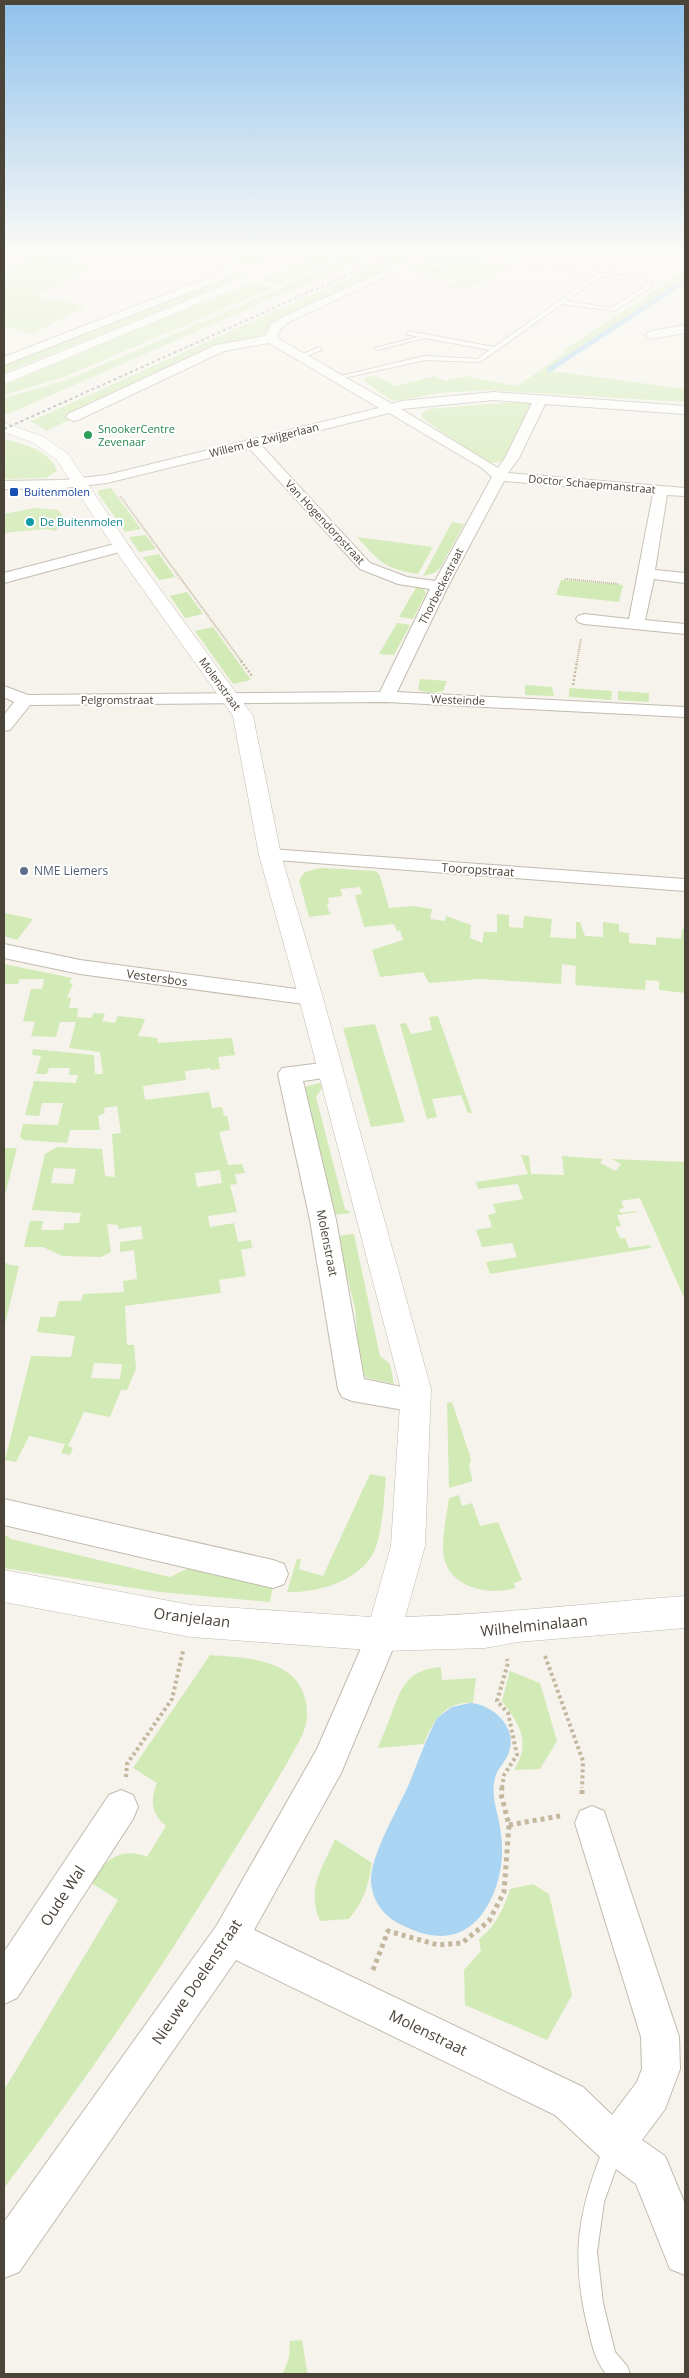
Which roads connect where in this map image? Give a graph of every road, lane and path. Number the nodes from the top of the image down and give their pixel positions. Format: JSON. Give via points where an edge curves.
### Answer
{"nodes":[{"id":1,"x":50,"y":361,"type":"edge"},
{"id":2,"x":192,"y":361,"type":"edge"},
{"id":3,"x":310,"y":361,"type":"edge"},
{"id":4,"x":412,"y":361,"type":"edge"},
{"id":5,"x":339,"y":377,"type":"junction"},
{"id":6,"x":4,"y":380,"type":"edge"},
{"id":7,"x":542,"y":398,"type":"junction"},
{"id":8,"x":393,"y":408,"type":"junction"},
{"id":9,"x":685,"y":410,"type":"edge"},
{"id":10,"x":73,"y":417,"type":"dead end"},
{"id":11,"x":4,"y":427,"type":"edge"},
{"id":12,"x":252,"y":443,"type":"junction"},
{"id":13,"x":499,"y":476,"type":"junction"},
{"id":14,"x":107,"y":479,"type":"junction"},
{"id":15,"x":82,"y":482,"type":"junction"},
{"id":16,"x":4,"y":485,"type":"edge"},
{"id":17,"x":661,"y":490,"type":"junction"},
{"id":18,"x":685,"y":492,"type":"edge"},
{"id":19,"x":122,"y":547,"type":"junction"},
{"id":20,"x":4,"y":578,"type":"edge"},
{"id":21,"x":685,"y":578,"type":"edge"},
{"id":22,"x":565,"y":579,"type":"dead end"},
{"id":23,"x":646,"y":580,"type":"junction"},
{"id":24,"x":440,"y":586,"type":"junction"},
{"id":25,"x":584,"y":619,"type":"joint"},
{"id":26,"x":636,"y":624,"type":"junction"},
{"id":27,"x":685,"y":629,"type":"edge"},
{"id":28,"x":572,"y":686,"type":"dead end"},
{"id":29,"x":4,"y":691,"type":"edge"},
{"id":30,"x":386,"y":697,"type":"junction"},
{"id":31,"x":231,"y":699,"type":"junction"},
{"id":32,"x":263,"y":699,"type":"junction"},
{"id":33,"x":25,"y":700,"type":"junction"},
{"id":34,"x":685,"y":712,"type":"edge"},
{"id":35,"x":4,"y":726,"type":"edge"},
{"id":36,"x":270,"y":855,"type":"junction"},
{"id":37,"x":685,"y":885,"type":"edge"},
{"id":38,"x":4,"y":951,"type":"edge"},
{"id":39,"x":311,"y":998,"type":"junction"},
{"id":40,"x":330,"y":1070,"type":"junction"},
{"id":41,"x":415,"y":1400,"type":"junction"},
{"id":42,"x":4,"y":1512,"type":"edge"},
{"id":43,"x":273,"y":1574,"type":"dead end"},
{"id":44,"x":4,"y":1586,"type":"edge"},
{"id":45,"x":685,"y":1612,"type":"edge"},
{"id":46,"x":191,"y":1620,"type":"junction"},
{"id":47,"x":534,"y":1625,"type":"junction"},
{"id":48,"x":500,"y":1629,"type":"junction"},
{"id":49,"x":383,"y":1634,"type":"junction"},
{"id":50,"x":121,"y":1807,"type":"joint"},
{"id":51,"x":587,"y":1818,"type":"junction"},
{"id":52,"x":509,"y":1825,"type":"junction"},
{"id":53,"x":230,"y":1938,"type":"junction"},
{"id":54,"x":4,"y":1985,"type":"edge"},
{"id":55,"x":362,"y":2001,"type":"junction"},
{"id":56,"x":614,"y":2144,"type":"junction"},
{"id":57,"x":685,"y":2254,"type":"edge"},
{"id":58,"x":4,"y":2257,"type":"edge"},
{"id":59,"x":619,"y":2374,"type":"edge"}],
"edges":[{"from":1,"to":6,"type":"street"},
{"from":2,"to":10,"type":"street"},
{"from":3,"to":5,"type":"street"},
{"from":4,"to":5,"type":"lane"},
{"from":5,"to":8,"type":"street"},
{"from":7,"to":8,"type":"street","name":"Willem de Zwijgerlaan","via":[[494,396]]},
{"from":7,"to":9,"type":"street","name":"Willem de Zwijgerlaan"},
{"from":7,"to":13,"type":"street","name":"Thorbeckestraat","via":[[512,458]]},
{"from":8,"to":12,"type":"street","name":"Willem de Zwijgerlaan"},
{"from":8,"to":13,"type":"street","via":[[487,465]]},
{"from":11,"to":15,"type":"street","name":"Molenstraat","via":[[52,448]]},
{"from":12,"to":14,"type":"street","name":"Willem de Zwijgerlaan"},
{"from":12,"to":24,"type":"street","name":"Van Hogendorpstraat","via":[[365,566],[404,581]]},
{"from":13,"to":17,"type":"street","name":"Doctor Schaepmanstraat"},
{"from":13,"to":24,"type":"street","name":"Thorbeckestraat"},
{"from":14,"to":15,"type":"street","name":"Willem de Zwijgerlaan"},
{"from":14,"to":32,"type":"path","via":[[260,687]]},
{"from":15,"to":16,"type":"street","name":"Willem de Zwijgerlaan"},
{"from":15,"to":19,"type":"street","name":"Molenstraat"},
{"from":17,"to":18,"type":"street","name":"Doctor Schaepmanstraat"},
{"from":17,"to":23,"type":"street"},
{"from":19,"to":20,"type":"street"},
{"from":19,"to":31,"type":"street","name":"Molenstraat"},
{"from":21,"to":23,"type":"street"},
{"from":22,"to":23,"type":"path"},
{"from":23,"to":26,"type":"street"},
{"from":24,"to":30,"type":"street","name":"Thorbeckestraat"},
{"from":25,"to":26,"type":"street"},
{"from":25,"to":28,"type":"path"},
{"from":26,"to":27,"type":"street"},
{"from":29,"to":33,"type":"street","name":"Pelgromstraat"},
{"from":30,"to":32,"type":"street","name":"Westeinde"},
{"from":30,"to":34,"type":"street","name":"Westeinde"},
{"from":31,"to":32,"type":"street","name":"Westeinde"},
{"from":31,"to":33,"type":"street","name":"Pelgromstraat"},
{"from":31,"to":36,"type":"street","name":"Molenstraat","via":[[243,716]]},
{"from":33,"to":35,"type":"street"},
{"from":36,"to":37,"type":"street","name":"Tooropstraat"},
{"from":36,"to":39,"type":"street","name":"Molenstraat"},
{"from":38,"to":39,"type":"street","name":"Vestersbos","via":[[80,967]]},
{"from":39,"to":40,"type":"street","name":"Molenstraat"},
{"from":40,"to":41,"type":"street","name":"Molenstraat","via":[[416,1389]]},
{"from":40,"to":41,"type":"street","name":"Molenstraat","via":[[290,1074],[323,1220],[352,1389]]},
{"from":41,"to":49,"type":"street","name":"Molenstraat","via":[[408,1546]]},
{"from":42,"to":43,"type":"street"},
{"from":44,"to":46,"type":"street","name":"Oranjelaan"},
{"from":45,"to":47,"type":"street","name":"Wilhelminalaan"},
{"from":46,"to":49,"type":"street","name":"Oranjelaan"},
{"from":46,"to":50,"type":"path","via":[[172,1699],[128,1764]]},
{"from":47,"to":48,"type":"street","name":"Wilhelminalaan"},
{"from":47,"to":51,"type":"path","via":[[583,1761]]},
{"from":48,"to":49,"type":"street","name":"Wilhelminalaan"},
{"from":48,"to":52,"type":"path","via":[[508,1663],[496,1701],[508,1713],[517,1755],[504,1775],[501,1794]]},
{"from":49,"to":53,"type":"street","name":"Nieuwe Doelenstraat","via":[[329,1761]]},
{"from":50,"to":54,"type":"street","name":"Oude Wal"},
{"from":51,"to":52,"type":"path"},
{"from":51,"to":56,"type":"street","via":[[660,2038],[660,2070],[651,2095]]},
{"from":52,"to":55,"type":"path","via":[[504,1892],[489,1921],[462,1943],[438,1945],[388,1931]]},
{"from":53,"to":55,"type":"street","name":"Molenstraat"},
{"from":53,"to":58,"type":"street","name":"Nieuwe Doelenstraat"},
{"from":55,"to":56,"type":"street","name":"Molenstraat","via":[[569,2102]]},
{"from":56,"to":57,"type":"street","name":"Molenstraat","via":[[650,2170]]},
{"from":56,"to":59,"type":"lane","via":[[594,2202],[587,2252],[592,2303],[606,2357]]}]}
